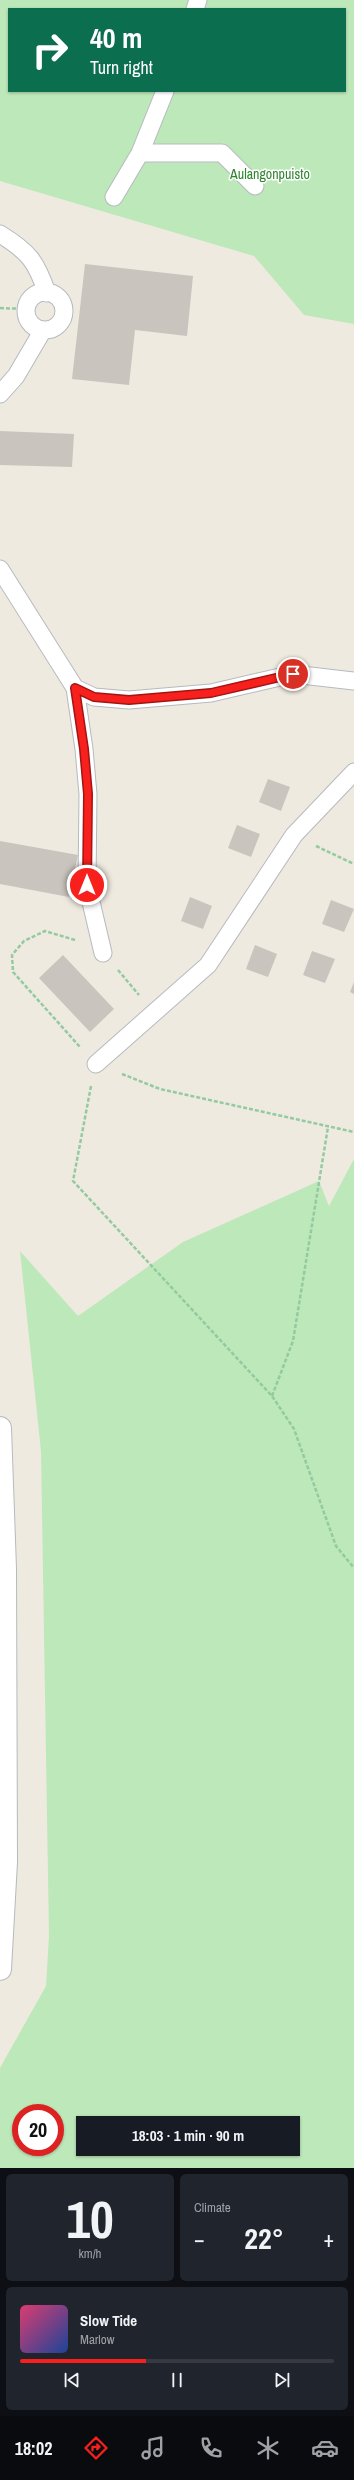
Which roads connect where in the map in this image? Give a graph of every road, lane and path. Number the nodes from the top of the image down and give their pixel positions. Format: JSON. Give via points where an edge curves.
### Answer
{"nodes":[{"id":1,"x":165,"y":92,"type":"edge"},
{"id":2,"x":140,"y":153,"type":"junction"},
{"id":3,"x":255,"y":186,"type":"dead end"},
{"id":4,"x":114,"y":197,"type":"dead end"},
{"id":5,"x":0,"y":234,"type":"edge"},
{"id":6,"x":47,"y":293,"type":"junction"},
{"id":7,"x":0,"y":308,"type":"edge"},
{"id":8,"x":26,"y":308,"type":"junction"},
{"id":9,"x":44,"y":330,"type":"junction"},
{"id":10,"x":0,"y":394,"type":"edge"},
{"id":11,"x":0,"y":569,"type":"edge"},
{"id":12,"x":354,"y":681,"type":"edge"},
{"id":13,"x":75,"y":688,"type":"junction"},
{"id":14,"x":354,"y":772,"type":"edge"},
{"id":15,"x":294,"y":835,"type":"junction"},
{"id":16,"x":354,"y":864,"type":"edge"},
{"id":17,"x":103,"y":953,"type":"dead end"},
{"id":18,"x":96,"y":1064,"type":"joint"},
{"id":19,"x":354,"y":1132,"type":"edge"},
{"id":20,"x":272,"y":1396,"type":"junction"},
{"id":21,"x":0,"y":1428,"type":"edge"},
{"id":22,"x":354,"y":1568,"type":"edge"},
{"id":23,"x":0,"y":1969,"type":"edge"}],
"edges":[{"from":1,"to":2,"type":"lane"},
{"from":2,"to":3,"type":"lane","via":[[222,153]]},
{"from":2,"to":4,"type":"lane"},
{"from":5,"to":6,"type":"lane","via":[[26,252],[38,267]]},
{"from":6,"to":8,"type":"lane","via":[[35,295]]},
{"from":6,"to":9,"type":"lane","via":[[60,299],[63,316],[56,326]]},
{"from":7,"to":8,"type":"path"},
{"from":8,"to":9,"type":"lane","via":[[28,320],[32,325]]},
{"from":9,"to":10,"type":"lane","via":[[16,376]]},
{"from":11,"to":13,"type":"lane"},
{"from":12,"to":13,"type":"lane","via":[[293,674],[211,693],[129,700],[94,697]]},
{"from":13,"to":17,"type":"lane","via":[[88,794],[87,885]]},
{"from":14,"to":15,"type":"lane"},
{"from":15,"to":16,"type":"path"},
{"from":15,"to":18,"type":"lane","via":[[208,965]]},
{"from":18,"to":20,"type":"path","via":[[73,1181]]},
{"from":19,"to":20,"type":"path","via":[[328,1126],[294,1341]]},
{"from":20,"to":22,"type":"path","via":[[294,1429],[336,1546]]},
{"from":21,"to":23,"type":"street","via":[[5,1570],[6,1862]]}]}
